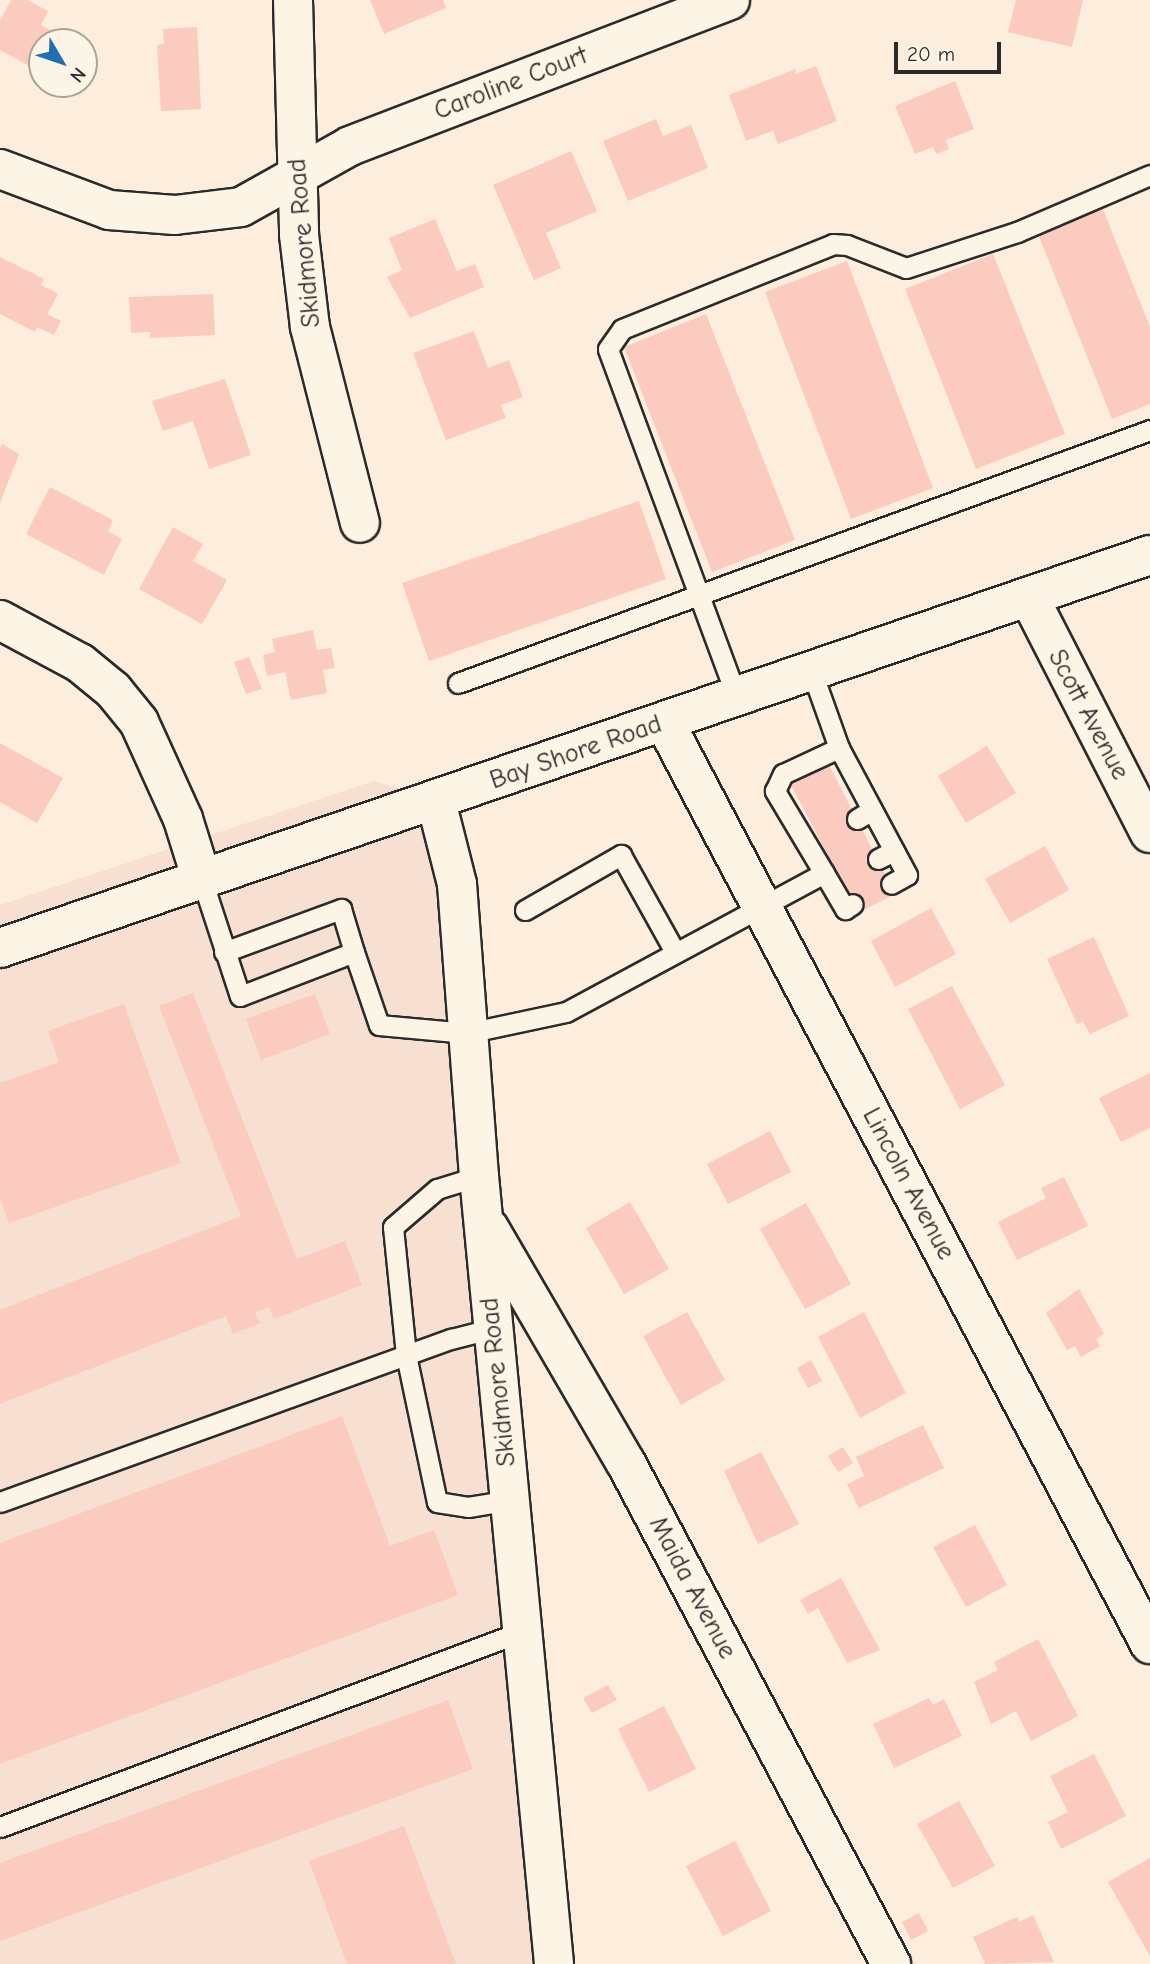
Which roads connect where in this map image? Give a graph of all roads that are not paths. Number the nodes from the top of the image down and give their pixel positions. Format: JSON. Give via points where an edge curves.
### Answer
{"nodes":[{"id":1,"x":293,"y":0,"type":"edge"},
{"id":2,"x":730,"y":0,"type":"edge"},
{"id":3,"x":0,"y":169,"type":"edge"},
{"id":4,"x":1150,"y":175,"type":"edge"},
{"id":5,"x":298,"y":178,"type":"junction"},
{"id":6,"x":1150,"y":430,"type":"edge"},
{"id":7,"x":360,"y":523,"type":"dead end"},
{"id":8,"x":1150,"y":555,"type":"edge"},
{"id":9,"x":698,"y":595,"type":"junction"},
{"id":10,"x":1029,"y":597,"type":"junction"},
{"id":11,"x":0,"y":620,"type":"edge"},
{"id":12,"x":812,"y":672,"type":"junction"},
{"id":13,"x":457,"y":683,"type":"dead end"},
{"id":14,"x":737,"y":698,"type":"junction"},
{"id":15,"x":665,"y":723,"type":"junction"},
{"id":16,"x":839,"y":748,"type":"junction"},
{"id":17,"x":436,"y":801,"type":"junction"},
{"id":18,"x":1150,"y":832,"type":"edge"},
{"id":19,"x":825,"y":864,"type":"junction"},
{"id":20,"x":202,"y":880,"type":"junction"},
{"id":21,"x":891,"y":884,"type":"dead end"},
{"id":22,"x":853,"y":904,"type":"dead end"},
{"id":23,"x":762,"y":907,"type":"junction"},
{"id":24,"x":524,"y":910,"type":"dead end"},
{"id":25,"x":0,"y":948,"type":"edge"},
{"id":26,"x":224,"y":952,"type":"junction"},
{"id":27,"x":354,"y":952,"type":"junction"},
{"id":28,"x":676,"y":952,"type":"junction"},
{"id":29,"x":467,"y":1033,"type":"junction"},
{"id":30,"x":479,"y":1177,"type":"junction"},
{"id":31,"x":483,"y":1217,"type":"junction"},
{"id":32,"x":494,"y":1328,"type":"junction"},
{"id":33,"x":406,"y":1355,"type":"junction"},
{"id":34,"x":510,"y":1500,"type":"junction"},
{"id":35,"x":0,"y":1502,"type":"edge"},
{"id":36,"x":523,"y":1631,"type":"junction"},
{"id":37,"x":1150,"y":1644,"type":"edge"},
{"id":38,"x":0,"y":1827,"type":"edge"},
{"id":39,"x":554,"y":1964,"type":"edge"},
{"id":40,"x":891,"y":1964,"type":"edge"}],
"edges":[{"from":1,"to":5,"type":"street","name":"Skidmore Road"},
{"from":2,"to":5,"type":"street","name":"Caroline Court","via":[[350,146]]},
{"from":3,"to":5,"type":"street","name":"Caroline Court","via":[[109,210],[175,215],[241,207]]},
{"from":4,"to":9,"type":"lane","via":[[1017,232],[906,268],[833,244],[622,329],[608,349]]},
{"from":5,"to":7,"type":"street","name":"Skidmore Road","via":[[310,327]]},
{"from":6,"to":9,"type":"lane"},
{"from":8,"to":10,"type":"street","name":"Bay Shore Road"},
{"from":9,"to":13,"type":"lane"},
{"from":9,"to":14,"type":"lane"},
{"from":10,"to":12,"type":"street","name":"Bay Shore Road"},
{"from":10,"to":18,"type":"street","name":"Scott Avenue"},
{"from":11,"to":20,"type":"street","via":[[80,663],[113,690],[139,722],[183,819]]},
{"from":12,"to":14,"type":"street","name":"Bay Shore Road"},
{"from":12,"to":16,"type":"lane"},
{"from":14,"to":15,"type":"street","name":"Bay Shore Road"},
{"from":15,"to":17,"type":"street","name":"Bay Shore Road"},
{"from":15,"to":23,"type":"street","name":"Lincoln Avenue"},
{"from":16,"to":19,"type":"lane","via":[[783,774],[775,791],[802,822]]},
{"from":16,"to":21,"type":"lane","via":[[854,794],[886,855],[907,875]]},
{"from":17,"to":20,"type":"street","name":"Bay Shore Road"},
{"from":17,"to":29,"type":"street","name":"Skidmore Road","via":[[457,884]]},
{"from":19,"to":22,"type":"lane","via":[[845,909]]},
{"from":19,"to":23,"type":"lane"},
{"from":20,"to":25,"type":"street","name":"Bay Shore Road"},
{"from":20,"to":26,"type":"lane"},
{"from":23,"to":28,"type":"lane"},
{"from":23,"to":37,"type":"street","name":"Lincoln Avenue"},
{"from":24,"to":28,"type":"lane","via":[[621,855]]},
{"from":26,"to":27,"type":"lane","via":[[240,996]]},
{"from":26,"to":27,"type":"lane","via":[[341,909]]},
{"from":27,"to":29,"type":"lane","via":[[379,1026]]},
{"from":28,"to":29,"type":"lane","via":[[566,1012]]},
{"from":29,"to":30,"type":"street","name":"Skidmore Road"},
{"from":30,"to":31,"type":"street","name":"Skidmore Road"},
{"from":30,"to":33,"type":"lane","via":[[437,1189],[393,1227]]},
{"from":31,"to":32,"type":"street","name":"Skidmore Road"},
{"from":31,"to":40,"type":"street","name":"Maida Avenue","via":[[626,1462]]},
{"from":32,"to":33,"type":"lane"},
{"from":32,"to":34,"type":"street","name":"Skidmore Road"},
{"from":33,"to":34,"type":"lane","via":[[437,1502],[468,1507]]},
{"from":33,"to":35,"type":"lane"},
{"from":34,"to":36,"type":"street","name":"Skidmore Road"},
{"from":36,"to":38,"type":"lane"},
{"from":36,"to":39,"type":"street","name":"Skidmore Road"}]}
